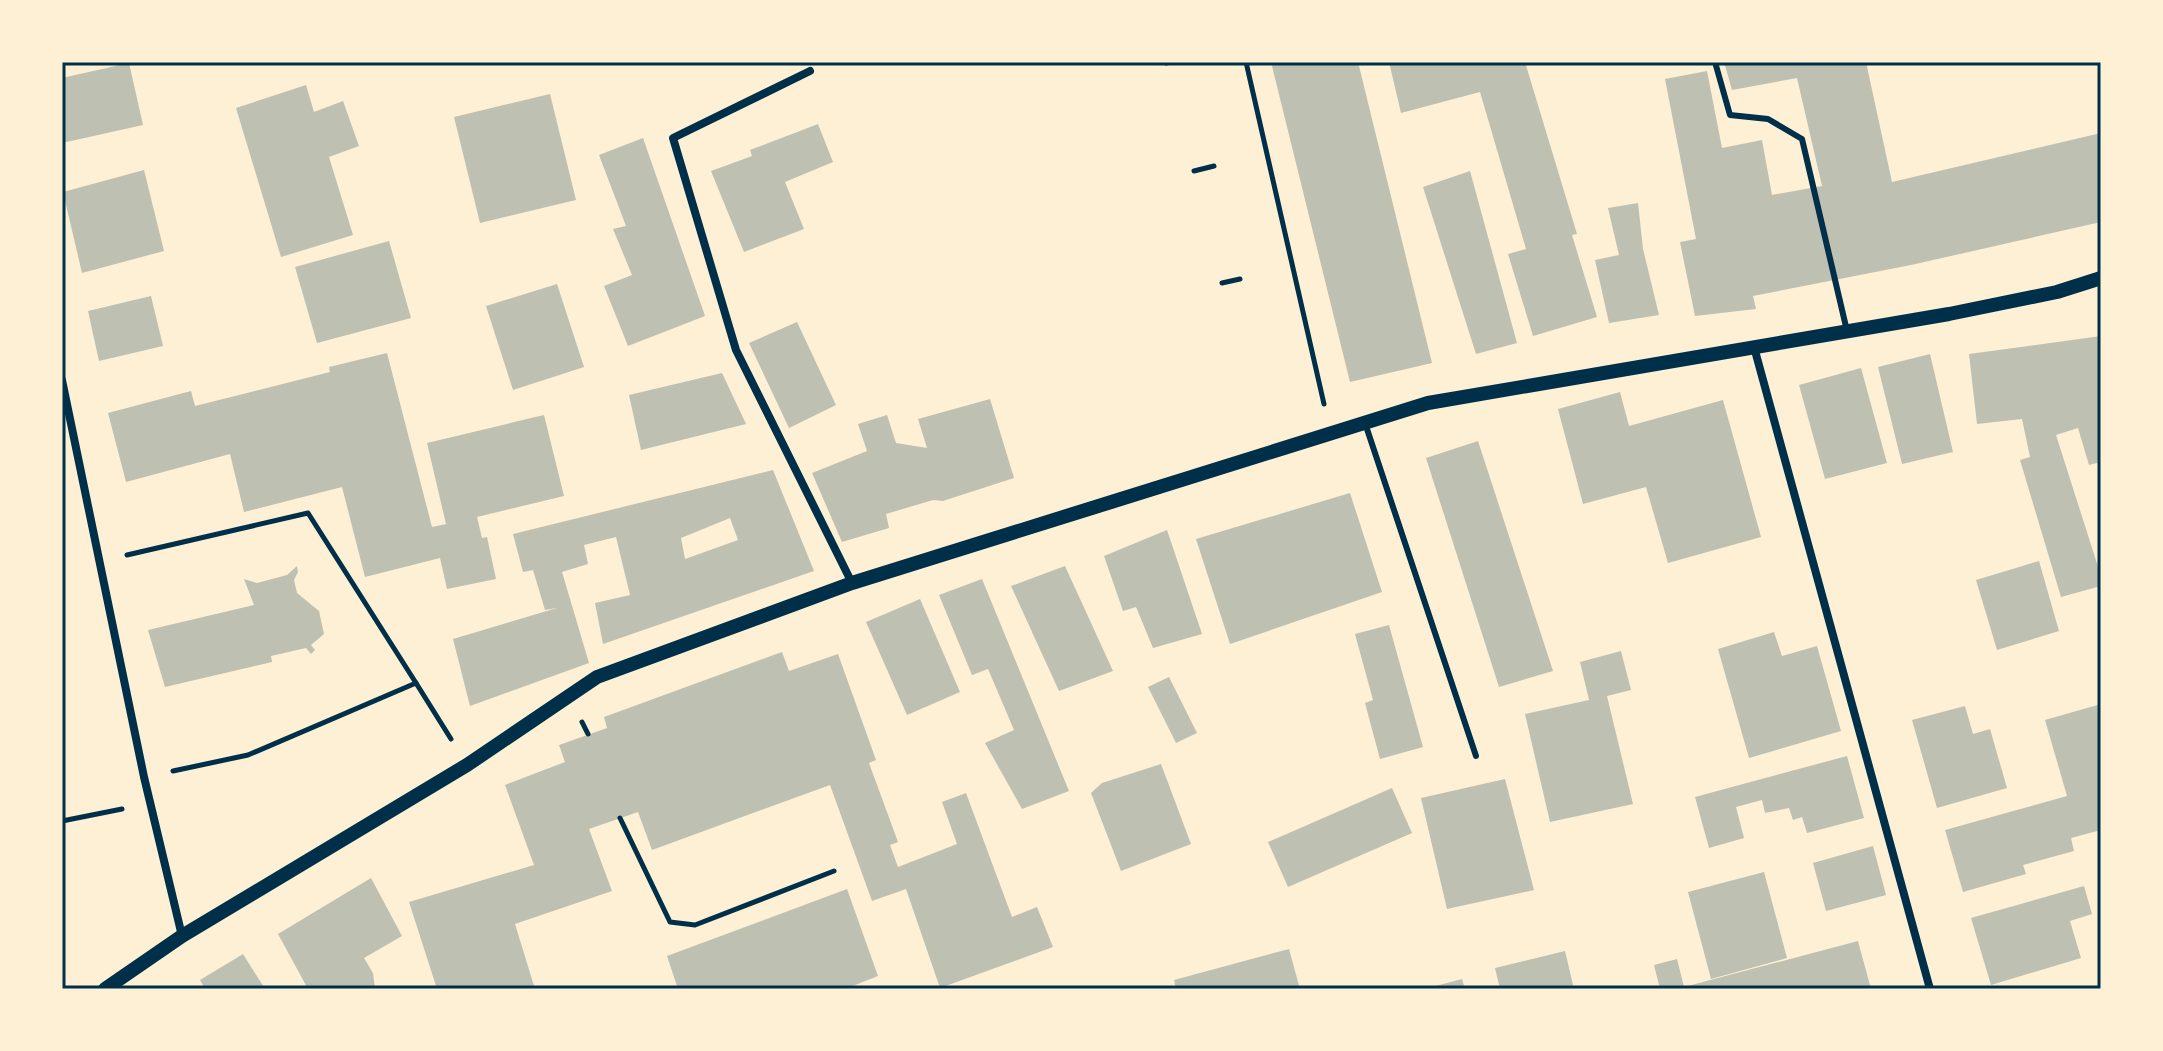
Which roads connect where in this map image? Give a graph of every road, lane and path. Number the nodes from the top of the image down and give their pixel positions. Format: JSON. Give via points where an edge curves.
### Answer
{"nodes":[{"id":1,"x":1246,"y":62,"type":"edge"},
{"id":2,"x":1715,"y":62,"type":"edge"},
{"id":3,"x":810,"y":71,"type":"dead end"},
{"id":4,"x":1214,"y":166,"type":"dead end"},
{"id":5,"x":1194,"y":171,"type":"dead end"},
{"id":6,"x":2101,"y":278,"type":"edge"},
{"id":7,"x":1240,"y":279,"type":"dead end"},
{"id":8,"x":1222,"y":283,"type":"dead end"},
{"id":9,"x":1847,"y":331,"type":"junction"},
{"id":10,"x":1754,"y":346,"type":"junction"},
{"id":11,"x":62,"y":380,"type":"edge"},
{"id":12,"x":1365,"y":423,"type":"junction"},
{"id":13,"x":1331,"y":434,"type":"junction"},
{"id":14,"x":99,"y":562,"type":"junction"},
{"id":15,"x":852,"y":583,"type":"junction"},
{"id":16,"x":416,"y":683,"type":"junction"},
{"id":17,"x":1476,"y":756,"type":"dead end"},
{"id":18,"x":467,"y":765,"type":"junction"},
{"id":19,"x":144,"y":777,"type":"junction"},
{"id":20,"x":151,"y":805,"type":"junction"},
{"id":21,"x":620,"y":818,"type":"dead end"},
{"id":22,"x":62,"y":821,"type":"edge"},
{"id":23,"x":834,"y":871,"type":"dead end"},
{"id":24,"x":182,"y":936,"type":"junction"},
{"id":25,"x":105,"y":989,"type":"edge"},
{"id":26,"x":1930,"y":989,"type":"edge"}],
"edges":[{"from":1,"to":13,"type":"path"},
{"from":2,"to":9,"type":"lane","via":[[1730,115],[1768,119],[1802,139]]},
{"from":3,"to":15,"type":"street","via":[[673,138],[736,350]]},
{"from":4,"to":5,"type":"path"},
{"from":6,"to":9,"type":"street","via":[[2057,292]]},
{"from":7,"to":8,"type":"path"},
{"from":9,"to":10,"type":"street"},
{"from":10,"to":12,"type":"street","via":[[1428,403]]},
{"from":10,"to":26,"type":"street"},
{"from":11,"to":14,"type":"street"},
{"from":12,"to":13,"type":"street"},
{"from":12,"to":17,"type":"lane"},
{"from":13,"to":15,"type":"street"},
{"from":14,"to":16,"type":"path","via":[[308,513]]},
{"from":14,"to":19,"type":"street"},
{"from":15,"to":18,"type":"street","via":[[597,677]]},
{"from":16,"to":18,"type":"path"},
{"from":16,"to":19,"type":"path","via":[[248,755]]},
{"from":18,"to":24,"type":"street"},
{"from":19,"to":20,"type":"street"},
{"from":20,"to":22,"type":"path"},
{"from":20,"to":24,"type":"street"},
{"from":21,"to":23,"type":"path","via":[[670,922],[695,925]]},
{"from":24,"to":25,"type":"street"}]}
